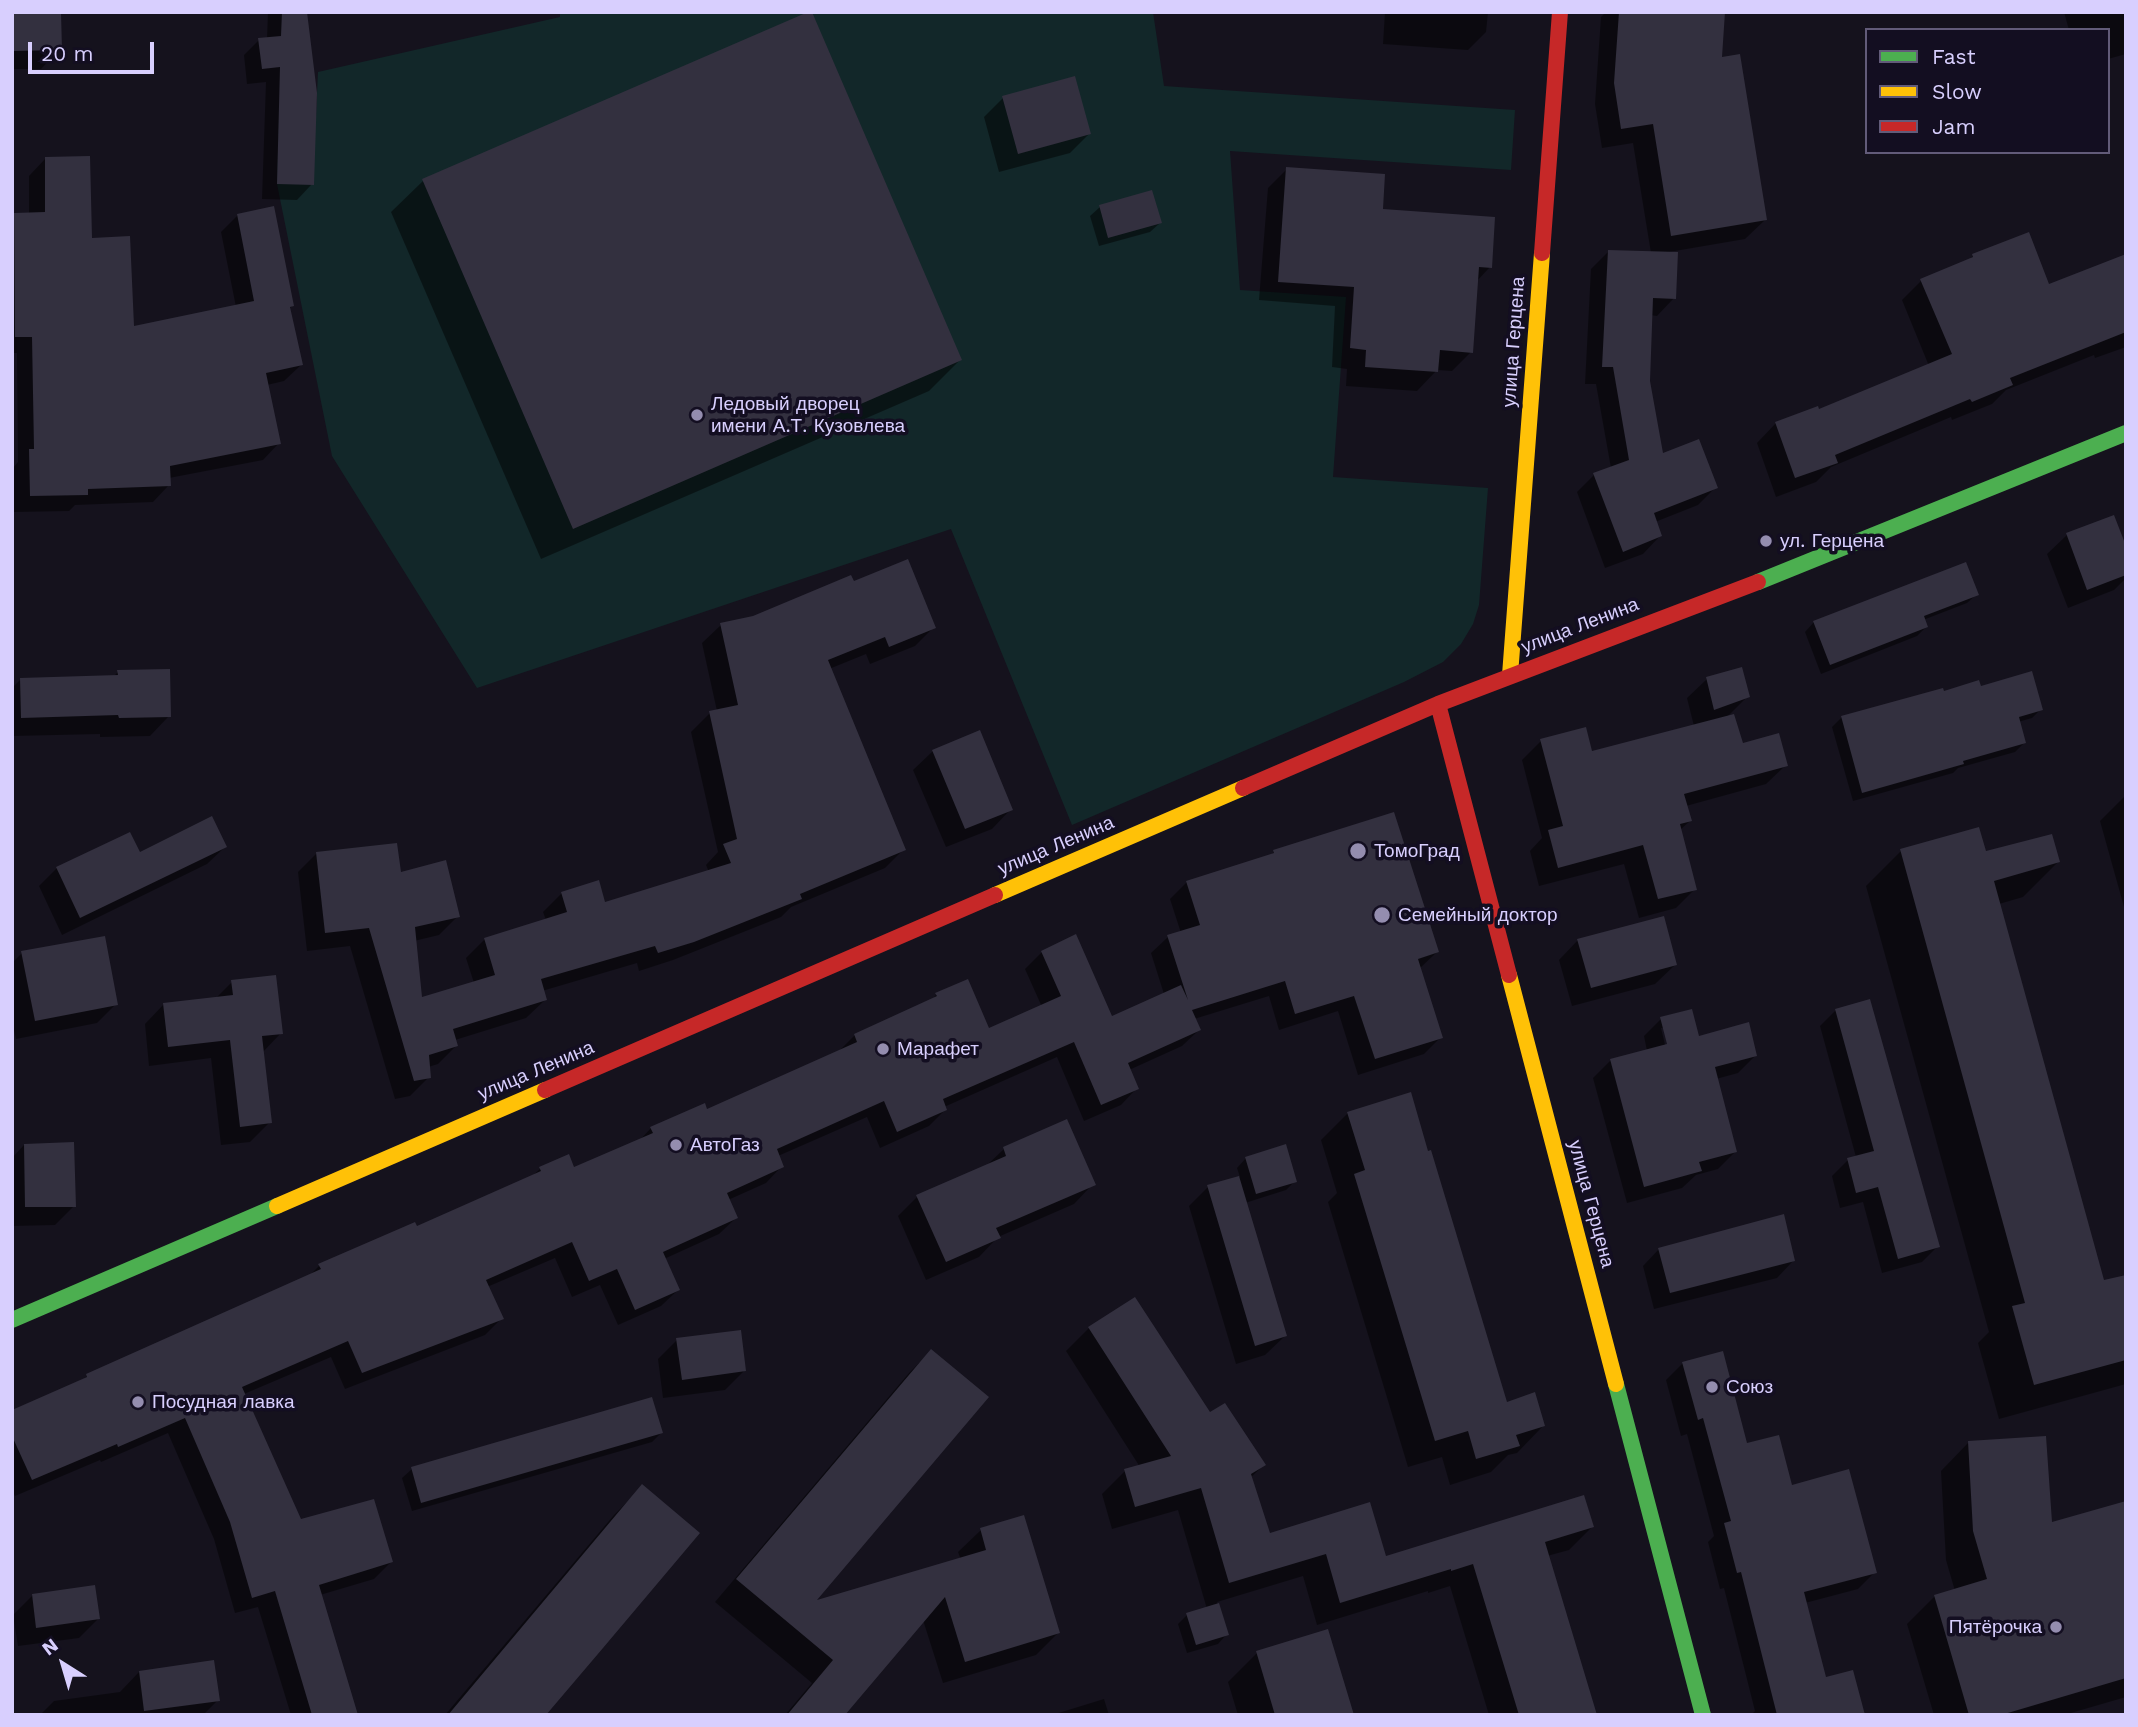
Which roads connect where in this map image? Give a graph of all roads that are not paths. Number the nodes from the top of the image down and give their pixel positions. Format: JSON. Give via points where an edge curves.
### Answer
{"nodes":[{"id":1,"x":1560,"y":12,"type":"edge"},
{"id":2,"x":2126,"y":433,"type":"edge"},
{"id":3,"x":1510,"y":675,"type":"junction"},
{"id":4,"x":1438,"y":704,"type":"junction"},
{"id":5,"x":12,"y":1320,"type":"edge"},
{"id":6,"x":1703,"y":1715,"type":"edge"}],
"edges":[{"from":1,"to":3,"type":"main road","name":"улица Герцена"},
{"from":2,"to":3,"type":"main road","name":"улица Ленина","via":[[1792,568]]},
{"from":3,"to":4,"type":"main road","name":"улица Ленина"},
{"from":4,"to":5,"type":"main road","name":"улица Ленина"},
{"from":4,"to":6,"type":"main road","name":"улица Герцена"}]}
